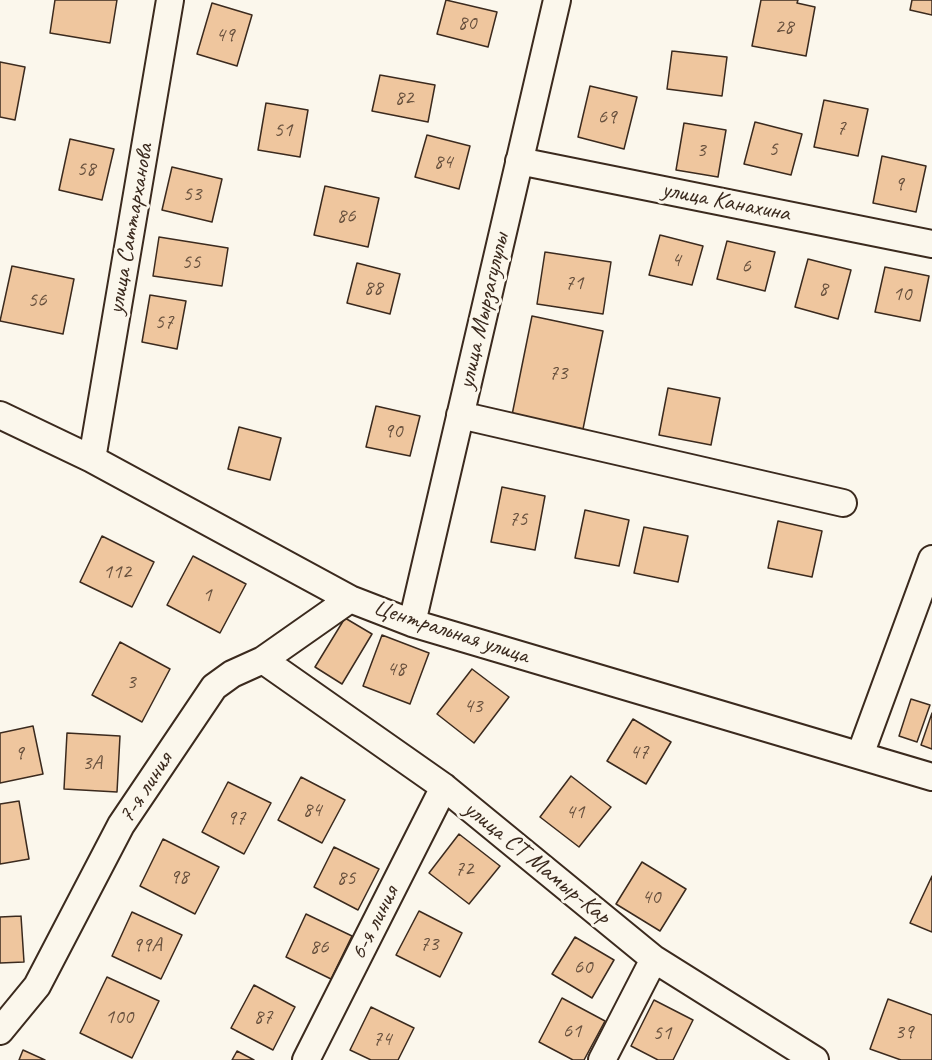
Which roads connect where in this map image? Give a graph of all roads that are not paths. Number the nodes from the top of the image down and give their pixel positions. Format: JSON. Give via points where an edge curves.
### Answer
{"nodes":[{"id":1,"x":170,"y":0,"type":"edge"},
{"id":2,"x":556,"y":0,"type":"edge"},
{"id":3,"x":519,"y":161,"type":"junction"},
{"id":4,"x":932,"y":244,"type":"edge"},
{"id":5,"x":0,"y":415,"type":"edge"},
{"id":6,"x":460,"y":415,"type":"junction"},
{"id":7,"x":92,"y":459,"type":"junction"},
{"id":8,"x":843,"y":503,"type":"dead end"},
{"id":9,"x":932,"y":559,"type":"edge"},
{"id":10,"x":350,"y":599,"type":"junction"},
{"id":11,"x":412,"y":623,"type":"junction"},
{"id":12,"x":263,"y":660,"type":"junction"},
{"id":13,"x":860,"y":754,"type":"junction"},
{"id":14,"x":932,"y":777,"type":"edge"},
{"id":15,"x":444,"y":787,"type":"junction"},
{"id":16,"x":654,"y":959,"type":"junction"},
{"id":17,"x":0,"y":1031,"type":"edge"},
{"id":18,"x":306,"y":1060,"type":"edge"},
{"id":19,"x":602,"y":1060,"type":"edge"},
{"id":20,"x":815,"y":1060,"type":"edge"}],
"edges":[{"from":1,"to":7,"type":"street","name":"улица Саттарханова"},
{"from":2,"to":3,"type":"street","name":"улица Мырзагулулы"},
{"from":3,"to":4,"type":"street","name":"улица Канахина"},
{"from":3,"to":6,"type":"street","name":"улица Мырзагулулы"},
{"from":5,"to":7,"type":"street","name":"Центральная улица"},
{"from":6,"to":8,"type":"street"},
{"from":6,"to":11,"type":"street","name":"улица Мырзагулулы"},
{"from":7,"to":10,"type":"street","name":"Центральная улица"},
{"from":9,"to":13,"type":"street"},
{"from":10,"to":11,"type":"street","name":"Центральная улица"},
{"from":10,"to":12,"type":"street","name":"7-я линия"},
{"from":11,"to":13,"type":"street","name":"Центральная улица"},
{"from":12,"to":15,"type":"street","name":"улица СТ Мамыр-Кар"},
{"from":12,"to":17,"type":"street","name":"7-я линия","via":[[232,674],[214,687],[201,704],[121,825],[37,986]]},
{"from":13,"to":14,"type":"street","name":"Центральная улица"},
{"from":15,"to":16,"type":"street","name":"улица СТ Мамыр-Кар"},
{"from":15,"to":18,"type":"street","name":"6-я линия"},
{"from":16,"to":19,"type":"street"},
{"from":16,"to":20,"type":"street","name":"улица СТ Мамыр-Кар"}]}
